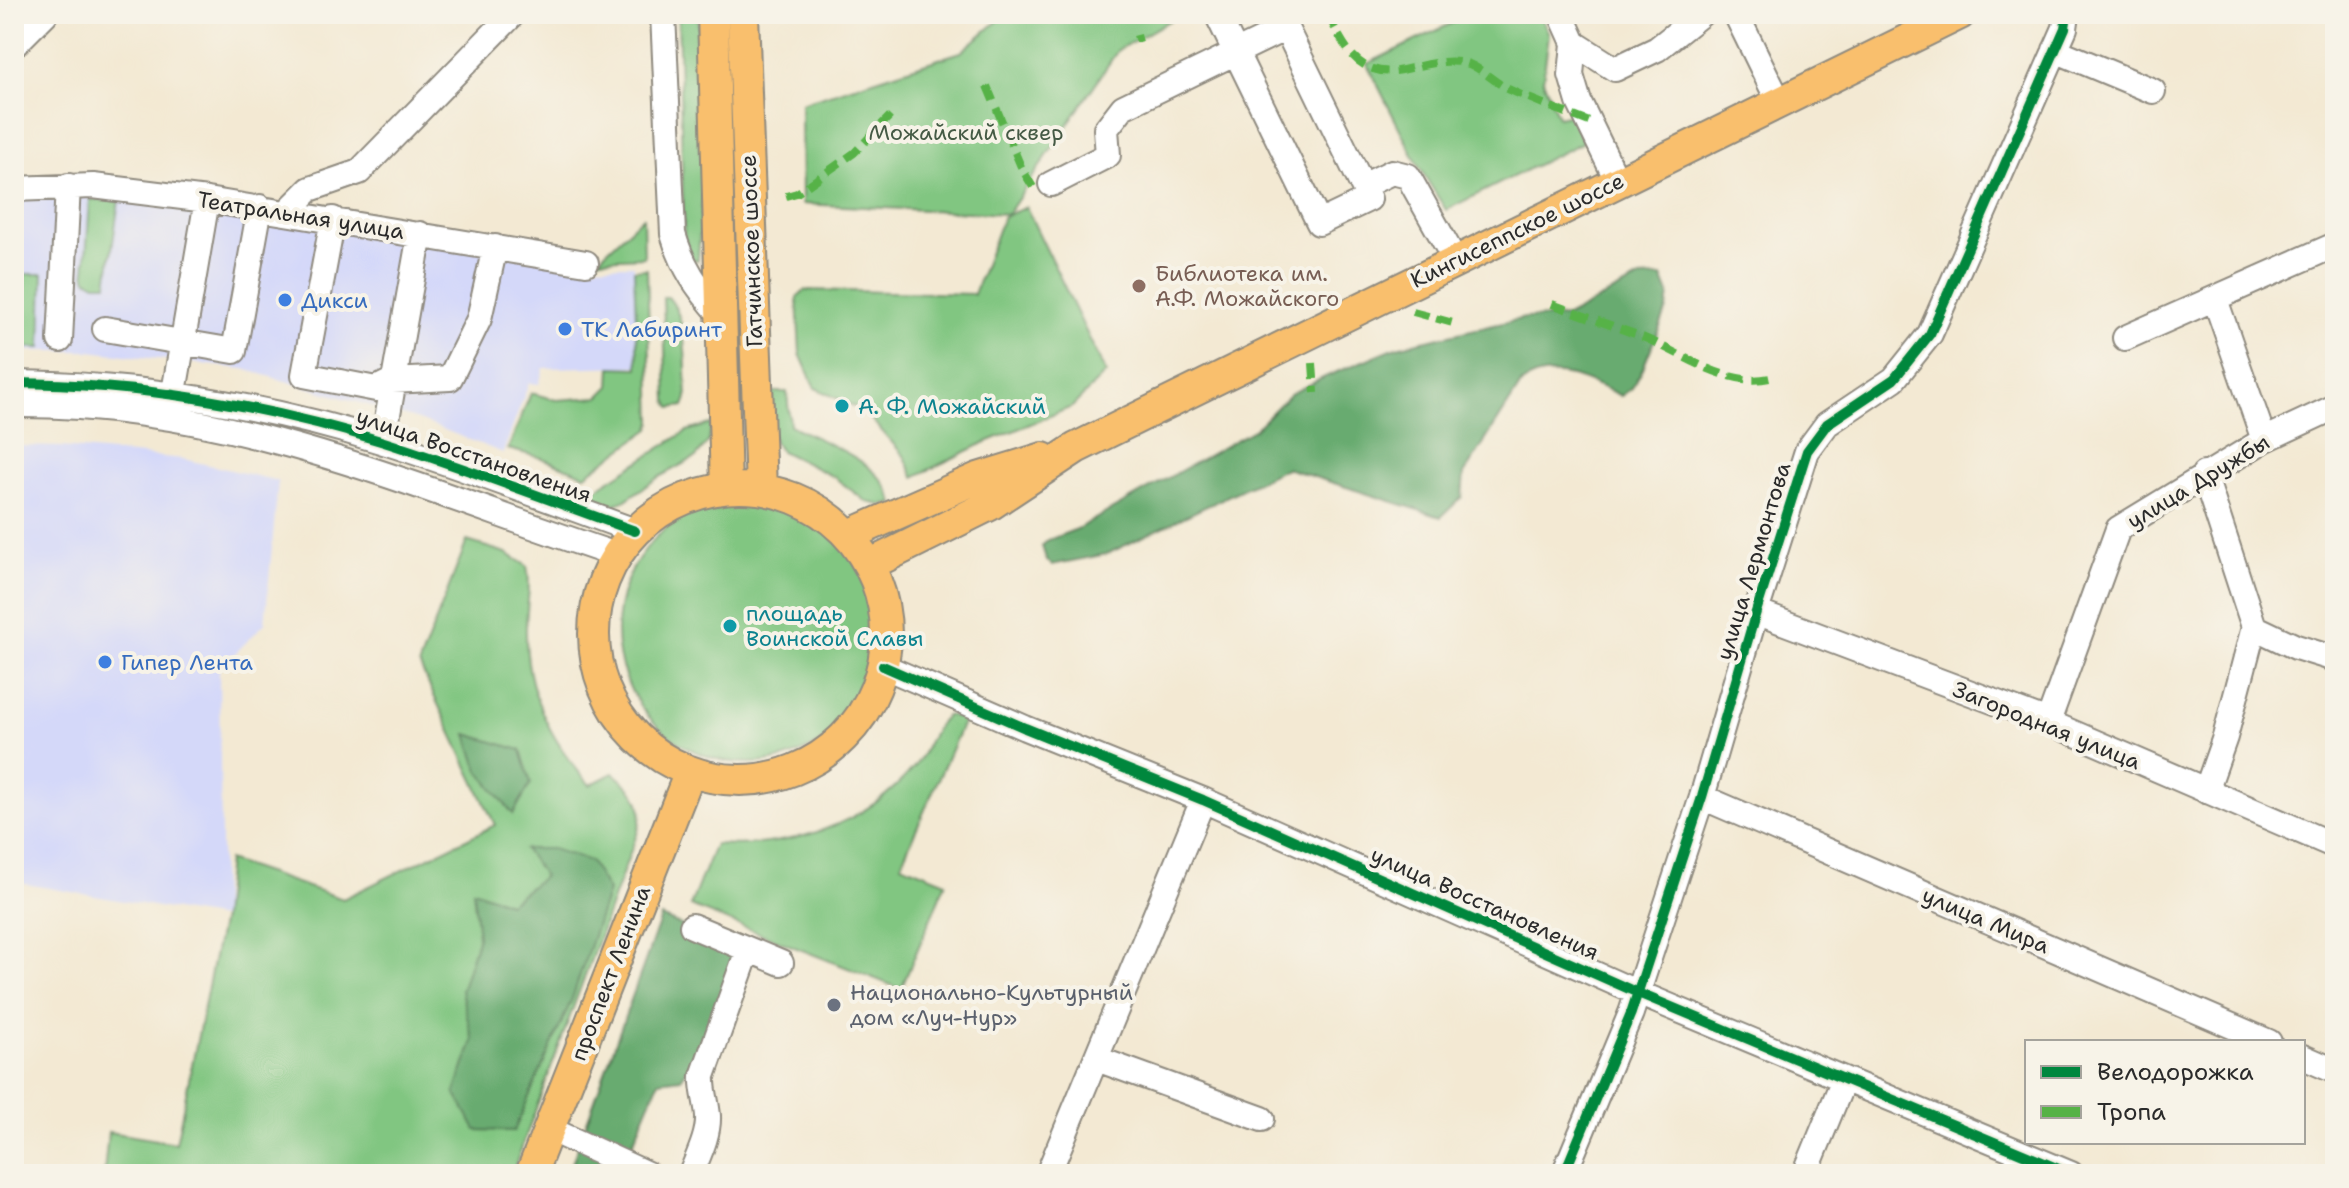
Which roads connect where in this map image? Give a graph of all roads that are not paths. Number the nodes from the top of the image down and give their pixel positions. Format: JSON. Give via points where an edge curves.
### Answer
{"nodes":[{"id":1,"x":45,"y":14,"type":"edge"},
{"id":2,"x":513,"y":14,"type":"edge"},
{"id":3,"x":663,"y":14,"type":"edge"},
{"id":4,"x":713,"y":14,"type":"edge"},
{"id":5,"x":743,"y":14,"type":"edge"},
{"id":6,"x":1217,"y":14,"type":"edge"},
{"id":7,"x":1561,"y":14,"type":"edge"},
{"id":8,"x":1701,"y":14,"type":"edge"},
{"id":9,"x":1736,"y":14,"type":"edge"},
{"id":10,"x":2067,"y":14,"type":"edge"},
{"id":11,"x":1947,"y":17,"type":"edge"},
{"id":12,"x":1282,"y":21,"type":"edge"},
{"id":13,"x":1574,"y":43,"type":"junction"},
{"id":14,"x":14,"y":45,"type":"edge"},
{"id":15,"x":2055,"y":50,"type":"junction"},
{"id":16,"x":1235,"y":52,"type":"junction"},
{"id":17,"x":2153,"y":91,"type":"dead end"},
{"id":18,"x":1779,"y":102,"type":"junction"},
{"id":19,"x":1617,"y":180,"type":"junction"},
{"id":20,"x":1051,"y":184,"type":"dead end"},
{"id":21,"x":68,"y":186,"type":"junction"},
{"id":22,"x":1363,"y":186,"type":"junction"},
{"id":23,"x":14,"y":189,"type":"edge"},
{"id":24,"x":207,"y":200,"type":"junction"},
{"id":25,"x":260,"y":207,"type":"junction"},
{"id":26,"x":287,"y":212,"type":"junction"},
{"id":27,"x":333,"y":219,"type":"junction"},
{"id":28,"x":420,"y":234,"type":"junction"},
{"id":29,"x":2335,"y":245,"type":"edge"},
{"id":30,"x":495,"y":247,"type":"junction"},
{"id":31,"x":1455,"y":260,"type":"junction"},
{"id":32,"x":586,"y":263,"type":"dead end"},
{"id":33,"x":2215,"y":299,"type":"junction"},
{"id":34,"x":720,"y":314,"type":"junction"},
{"id":35,"x":105,"y":329,"type":"dead end"},
{"id":36,"x":2125,"y":338,"type":"dead end"},
{"id":37,"x":60,"y":340,"type":"dead end"},
{"id":38,"x":184,"y":341,"type":"junction"},
{"id":39,"x":392,"y":381,"type":"junction"},
{"id":40,"x":14,"y":383,"type":"edge"},
{"id":41,"x":14,"y":405,"type":"edge"},
{"id":42,"x":172,"y":406,"type":"junction"},
{"id":43,"x":2335,"y":407,"type":"edge"},
{"id":44,"x":2264,"y":440,"type":"junction"},
{"id":45,"x":383,"y":442,"type":"junction"},
{"id":46,"x":1076,"y":448,"type":"junction"},
{"id":47,"x":2204,"y":474,"type":"junction"},
{"id":48,"x":726,"y":488,"type":"junction"},
{"id":49,"x":761,"y":489,"type":"junction"},
{"id":50,"x":635,"y":531,"type":"junction"},
{"id":51,"x":849,"y":535,"type":"junction"},
{"id":52,"x":616,"y":555,"type":"junction"},
{"id":53,"x":869,"y":565,"type":"junction"},
{"id":54,"x":1756,"y":612,"type":"junction"},
{"id":55,"x":2254,"y":627,"type":"junction"},
{"id":56,"x":2335,"y":659,"type":"edge"},
{"id":57,"x":883,"y":666,"type":"junction"},
{"id":58,"x":2048,"y":722,"type":"junction"},
{"id":59,"x":690,"y":772,"type":"junction"},
{"id":60,"x":2206,"y":791,"type":"junction"},
{"id":61,"x":1702,"y":797,"type":"junction"},
{"id":62,"x":1203,"y":800,"type":"junction"},
{"id":63,"x":2335,"y":846,"type":"edge"},
{"id":64,"x":692,"y":926,"type":"dead end"},
{"id":65,"x":748,"y":950,"type":"junction"},
{"id":66,"x":781,"y":963,"type":"dead end"},
{"id":67,"x":1638,"y":993,"type":"junction"},
{"id":68,"x":2264,"y":1040,"type":"edge"},
{"id":69,"x":2305,"y":1058,"type":"edge"},
{"id":70,"x":1097,"y":1059,"type":"junction"},
{"id":71,"x":2335,"y":1071,"type":"edge"},
{"id":72,"x":1844,"y":1079,"type":"junction"},
{"id":73,"x":1262,"y":1119,"type":"dead end"},
{"id":74,"x":549,"y":1129,"type":"junction"},
{"id":75,"x":531,"y":1174,"type":"edge"},
{"id":76,"x":647,"y":1174,"type":"edge"},
{"id":77,"x":691,"y":1174,"type":"edge"},
{"id":78,"x":1048,"y":1174,"type":"edge"},
{"id":79,"x":1564,"y":1174,"type":"edge"},
{"id":80,"x":1805,"y":1174,"type":"edge"},
{"id":81,"x":2071,"y":1174,"type":"edge"}],
"edges":[{"from":1,"to":14,"type":"street"},
{"from":2,"to":26,"type":"street","via":[[359,172],[310,189]]},
{"from":3,"to":34,"type":"street","via":[[673,234],[681,262]]},
{"from":4,"to":34,"type":"main road","name":"Гатчинское шоссе"},
{"from":5,"to":49,"type":"main road","name":"Гатчинское шоссе"},
{"from":6,"to":16,"type":"street"},
{"from":7,"to":13,"type":"street"},
{"from":8,"to":13,"type":"street","via":[[1657,49],[1615,69]]},
{"from":9,"to":18,"type":"street"},
{"from":10,"to":15,"type":"street","name":"улица Лермонтова"},
{"from":11,"to":18,"type":"main road","name":"Кингисеппское шоссе"},
{"from":12,"to":16,"type":"street"},
{"from":12,"to":22,"type":"street"},
{"from":13,"to":19,"type":"street","via":[[1571,75],[1579,102]]},
{"from":15,"to":17,"type":"street"},
{"from":15,"to":54,"type":"street","name":"улица Лермонтова","via":[[1930,334],[1894,379],[1827,424],[1807,451]]},
{"from":16,"to":20,"type":"street","via":[[1123,107],[1106,129],[1108,155]]},
{"from":16,"to":22,"type":"street","via":[[1319,223],[1369,199]]},
{"from":18,"to":19,"type":"main road","name":"Кингисеппское шоссе"},
{"from":19,"to":31,"type":"main road","name":"Кингисеппское шоссе"},
{"from":21,"to":23,"type":"street","name":"Театральная улица"},
{"from":21,"to":24,"type":"street","name":"Театральная улица"},
{"from":21,"to":37,"type":"street"},
{"from":22,"to":31,"type":"street","via":[[1392,172],[1408,176]]},
{"from":24,"to":25,"type":"street","name":"Театральная улица"},
{"from":24,"to":38,"type":"street"},
{"from":25,"to":26,"type":"street","name":"Театральная улица"},
{"from":25,"to":38,"type":"street","via":[[234,351]]},
{"from":26,"to":27,"type":"street","name":"Театральная улица"},
{"from":27,"to":28,"type":"street","name":"Театральная улица"},
{"from":27,"to":39,"type":"street","via":[[304,375],[376,389]]},
{"from":28,"to":30,"type":"street","name":"Театральная улица"},
{"from":28,"to":39,"type":"street"},
{"from":29,"to":33,"type":"street"},
{"from":30,"to":32,"type":"street","name":"Театральная улица"},
{"from":30,"to":39,"type":"street","via":[[479,319],[450,378]]},
{"from":31,"to":46,"type":"main road","name":"Кингисеппское шоссе"},
{"from":33,"to":36,"type":"street"},
{"from":33,"to":44,"type":"street"},
{"from":34,"to":48,"type":"main road","name":"Гатчинское шоссе"},
{"from":35,"to":38,"type":"street"},
{"from":38,"to":42,"type":"street"},
{"from":39,"to":45,"type":"street"},
{"from":40,"to":42,"type":"street","name":"улица Восстановления"},
{"from":41,"to":42,"type":"street","name":"улица Восстановления"},
{"from":42,"to":45,"type":"street","name":"улица Восстановления","via":[[278,415]]},
{"from":42,"to":52,"type":"street","name":"улица Восстановления","via":[[337,457]]},
{"from":43,"to":44,"type":"street","name":"улица Дружбы"},
{"from":44,"to":47,"type":"street","name":"улица Дружбы"},
{"from":45,"to":50,"type":"street","name":"улица Восстановления"},
{"from":46,"to":51,"type":"main road","name":"Кингисеппское шоссе","via":[[978,478]]},
{"from":46,"to":53,"type":"main road","name":"Кингисеппское шоссе","via":[[990,505]]},
{"from":47,"to":55,"type":"street"},
{"from":47,"to":58,"type":"street","name":"улица Дружбы","via":[[2118,529]]},
{"from":48,"to":49,"type":"main road"},
{"from":48,"to":50,"type":"main road","via":[[674,503]]},
{"from":49,"to":51,"type":"main road","via":[[794,497]]},
{"from":50,"to":52,"type":"main road"},
{"from":51,"to":53,"type":"main road"},
{"from":52,"to":59,"type":"main road","via":[[604,578],[593,628],[601,679],[611,704],[635,735]]},
{"from":53,"to":57,"type":"main road","via":[[886,618]]},
{"from":54,"to":58,"type":"street","name":"Загородная улица"},
{"from":54,"to":61,"type":"street","name":"улица Лермонтова"},
{"from":55,"to":56,"type":"street"},
{"from":55,"to":60,"type":"street"},
{"from":57,"to":59,"type":"main road","via":[[869,704],[845,737],[800,768],[756,780]]},
{"from":57,"to":62,"type":"street","name":"улица Восстановления"},
{"from":58,"to":60,"type":"street","name":"Загородная улица"},
{"from":59,"to":74,"type":"main road","name":"проспект Ленина"},
{"from":60,"to":63,"type":"street","name":"Загородная улица"},
{"from":61,"to":67,"type":"street","name":"улица Лермонтова"},
{"from":61,"to":68,"type":"street","name":"улица Мира"},
{"from":62,"to":67,"type":"street","name":"улица Восстановления"},
{"from":62,"to":70,"type":"street"},
{"from":64,"to":65,"type":"street"},
{"from":65,"to":66,"type":"street"},
{"from":65,"to":77,"type":"street","via":[[703,1076],[709,1119]]},
{"from":67,"to":72,"type":"street","name":"улица Восстановления"},
{"from":67,"to":79,"type":"street","name":"улица Лермонтова"},
{"from":69,"to":71,"type":"street"},
{"from":70,"to":73,"type":"street"},
{"from":70,"to":78,"type":"street"},
{"from":72,"to":80,"type":"street"},
{"from":72,"to":81,"type":"street","name":"улица Восстановления"},
{"from":74,"to":75,"type":"main road","name":"проспект Ленина"},
{"from":74,"to":76,"type":"street"}]}
